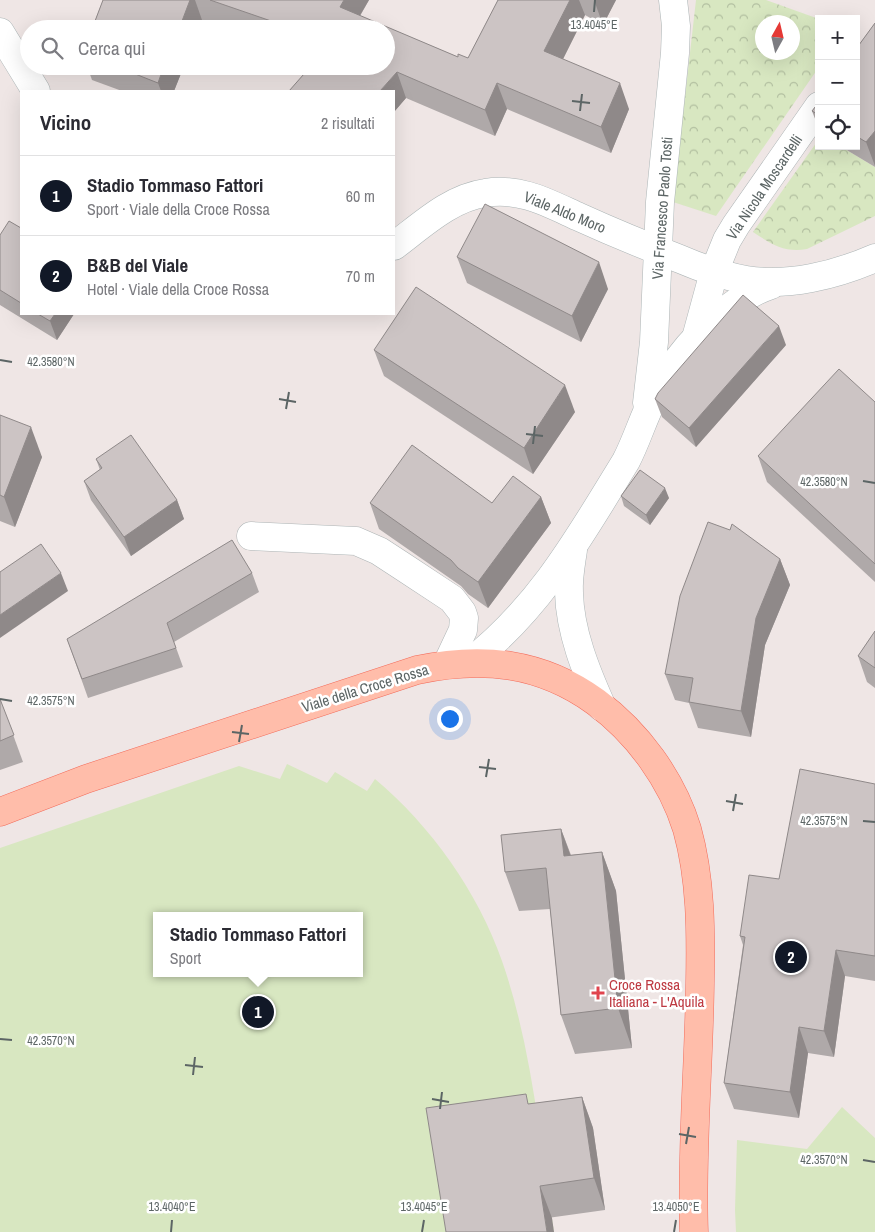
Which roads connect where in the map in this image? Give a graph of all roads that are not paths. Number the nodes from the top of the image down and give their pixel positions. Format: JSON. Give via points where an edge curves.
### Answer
{"nodes":[{"id":1,"x":673,"y":0,"type":"edge"},
{"id":2,"x":0,"y":32,"type":"edge"},
{"id":3,"x":20,"y":65,"type":"edge"},
{"id":4,"x":26,"y":75,"type":"edge"},
{"id":5,"x":35,"y":90,"type":"edge"},
{"id":6,"x":815,"y":112,"type":"edge"},
{"id":7,"x":395,"y":245,"type":"edge"},
{"id":8,"x":658,"y":251,"type":"junction"},
{"id":9,"x":875,"y":258,"type":"edge"},
{"id":10,"x":714,"y":272,"type":"junction"},
{"id":11,"x":782,"y":281,"type":"junction"},
{"id":12,"x":696,"y":340,"type":"junction"},
{"id":13,"x":645,"y":417,"type":"junction"},
{"id":14,"x":251,"y":536,"type":"dead end"},
{"id":15,"x":574,"y":546,"type":"junction"},
{"id":16,"x":458,"y":663,"type":"junction"},
{"id":17,"x":602,"y":706,"type":"junction"},
{"id":18,"x":0,"y":812,"type":"edge"},
{"id":19,"x":694,"y":1232,"type":"edge"}],
"edges":[{"from":1,"to":8,"type":"street","name":"Via Francesco Paolo Tosti","via":[[675,53]]},
{"from":2,"to":3,"type":"street"},
{"from":4,"to":5,"type":"street"},
{"from":6,"to":10,"type":"street","name":"Via Nicola Moscardelli","via":[[732,232]]},
{"from":7,"to":8,"type":"street","name":"Viale Aldo Moro","via":[[455,203],[485,192],[501,192],[533,196]]},
{"from":8,"to":10,"type":"street","name":"Viale Aldo Moro"},
{"from":8,"to":13,"type":"street","name":"Via Francesco Paolo Tosti","via":[[654,342]]},
{"from":9,"to":11,"type":"street","via":[[825,275]]},
{"from":10,"to":11,"type":"street","name":"Viale Aldo Moro","via":[[746,280]]},
{"from":10,"to":12,"type":"street","name":"Via Francesco Paolo Tosti"},
{"from":11,"to":12,"type":"street","name":"Via Francesco Paolo Tosti","via":[[741,299]]},
{"from":12,"to":13,"type":"street","name":"Via Francesco Paolo Tosti","via":[[664,381]]},
{"from":13,"to":15,"type":"street","name":"Via Francesco Paolo Tosti","via":[[634,447]]},
{"from":14,"to":16,"type":"street","via":[[356,541],[379,551],[452,599],[462,612]]},
{"from":15,"to":16,"type":"street","name":"Via Francesco Paolo Tosti","via":[[552,579],[511,626],[491,646]]},
{"from":15,"to":17,"type":"street","name":"Via Francesco Paolo Tosti","via":[[570,610],[584,665]]},
{"from":16,"to":17,"type":"main road","name":"Viale della Croce Rossa","via":[[499,664],[537,672],[576,689]]},
{"from":16,"to":18,"type":"main road","name":"Viale della Croce Rossa","via":[[403,673],[86,779]]},
{"from":17,"to":19,"type":"main road","name":"Viale della Croce Rossa","via":[[629,731],[656,764],[678,806],[692,852],[701,955]]}]}
